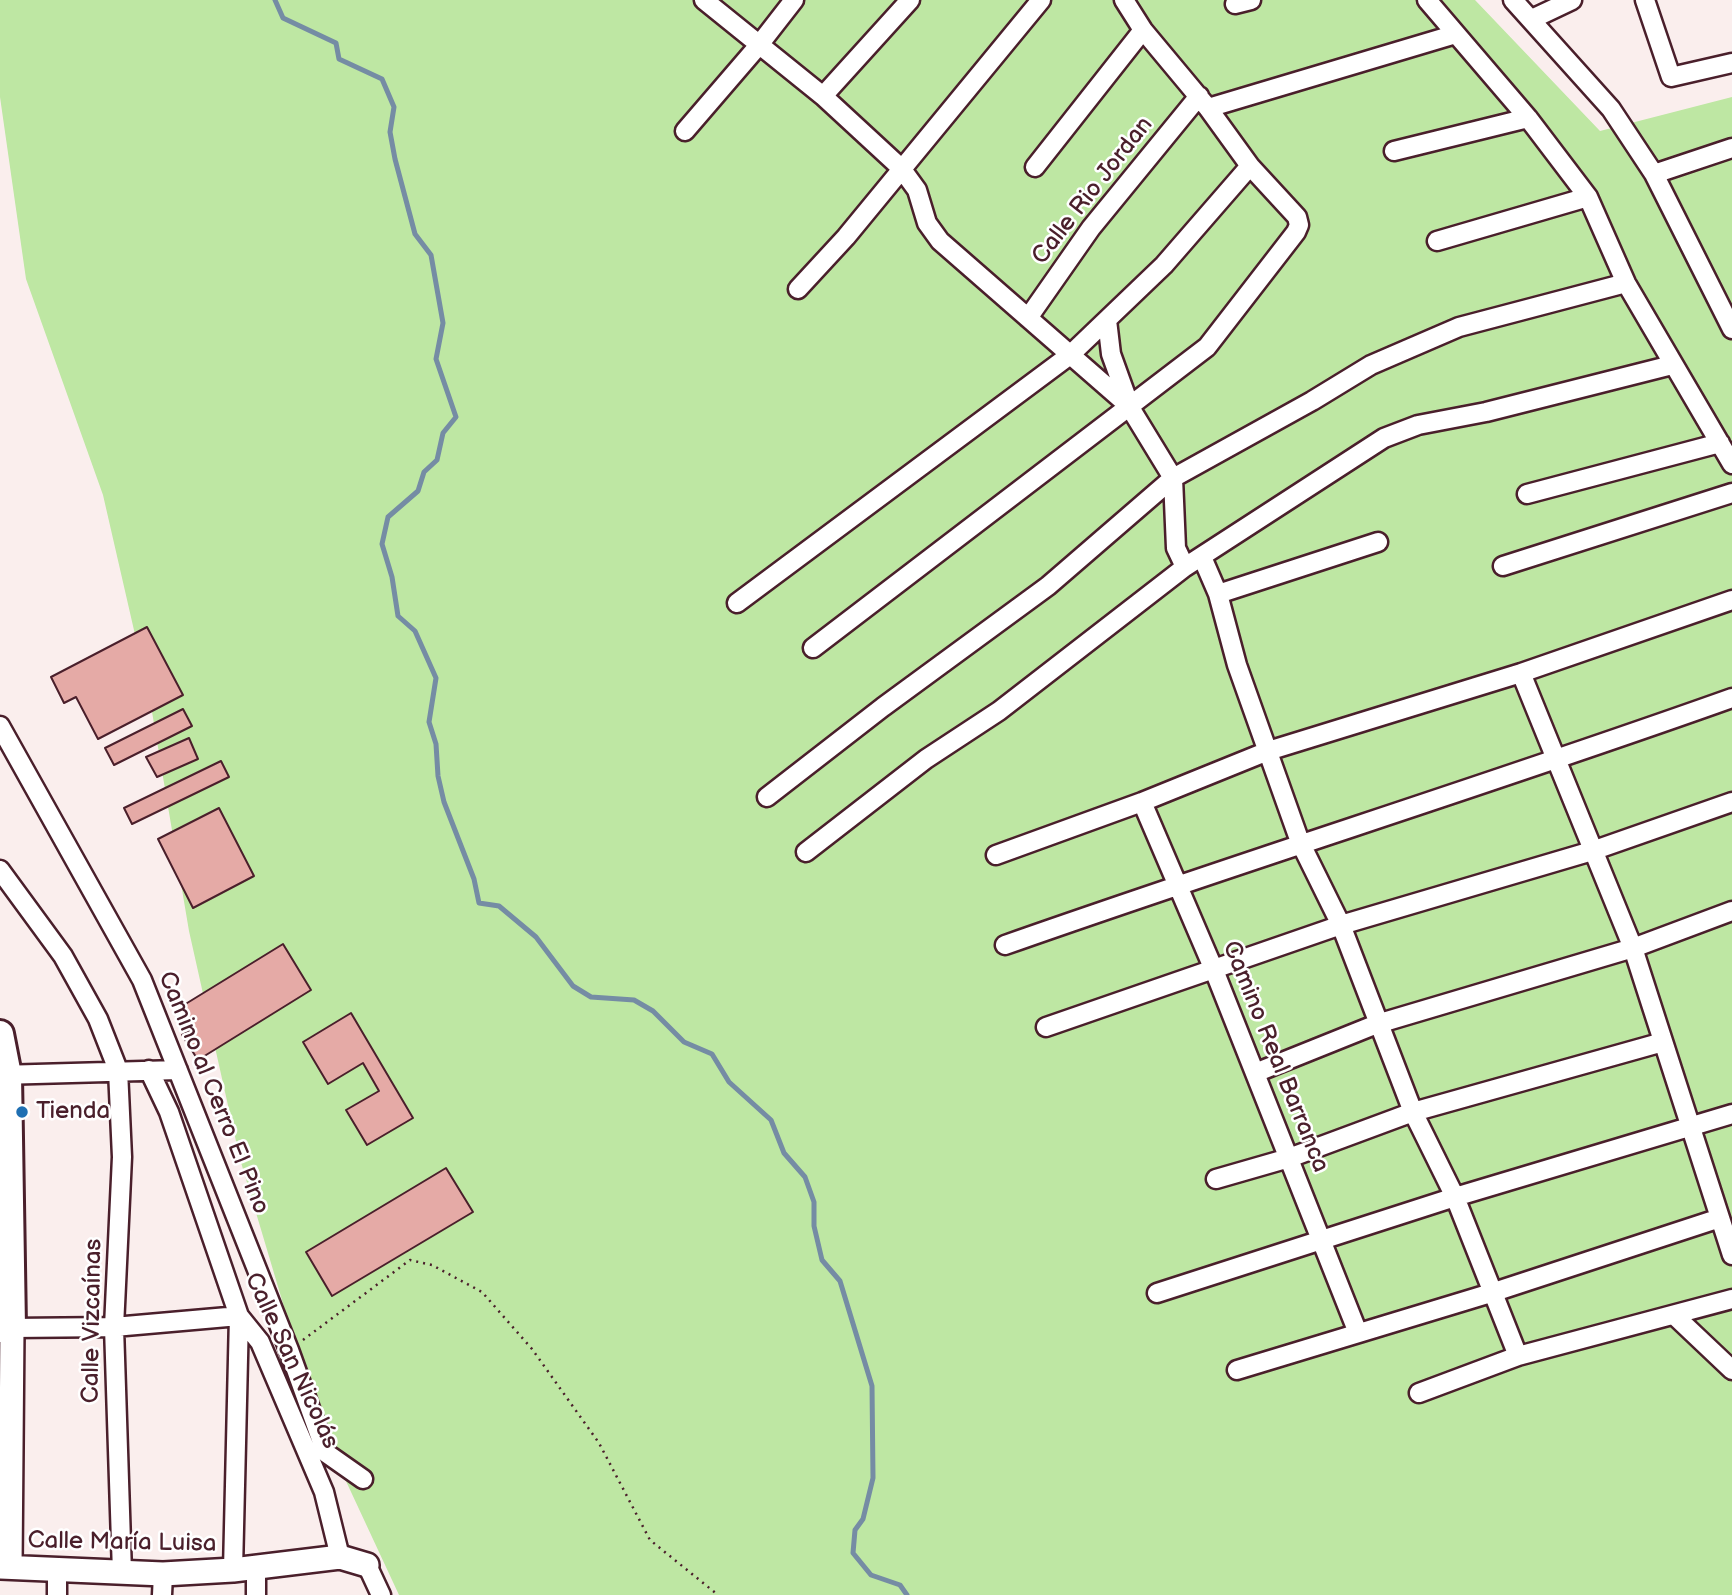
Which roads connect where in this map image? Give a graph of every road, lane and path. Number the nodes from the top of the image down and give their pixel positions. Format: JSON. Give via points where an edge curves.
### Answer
{"nodes":[{"id":1,"x":704,"y":0,"type":"edge"},
{"id":2,"x":794,"y":0,"type":"edge"},
{"id":3,"x":909,"y":0,"type":"edge"},
{"id":4,"x":1041,"y":0,"type":"edge"},
{"id":5,"x":1124,"y":0,"type":"edge"},
{"id":6,"x":1427,"y":0,"type":"edge"},
{"id":7,"x":1513,"y":0,"type":"edge"},
{"id":8,"x":1572,"y":0,"type":"edge"},
{"id":9,"x":1645,"y":0,"type":"edge"},
{"id":10,"x":1532,"y":19,"type":"junction"},
{"id":11,"x":1143,"y":30,"type":"junction"},
{"id":12,"x":1456,"y":34,"type":"junction"},
{"id":13,"x":760,"y":46,"type":"junction"},
{"id":14,"x":1732,"y":62,"type":"edge"},
{"id":15,"x":823,"y":96,"type":"junction"},
{"id":16,"x":1203,"y":102,"type":"junction"},
{"id":17,"x":1528,"y":118,"type":"junction"},
{"id":18,"x":685,"y":131,"type":"dead end"},
{"id":19,"x":1732,"y":148,"type":"edge"},
{"id":20,"x":1394,"y":151,"type":"dead end"},
{"id":21,"x":1250,"y":166,"type":"junction"},
{"id":22,"x":1035,"y":167,"type":"dead end"},
{"id":23,"x":901,"y":168,"type":"junction"},
{"id":24,"x":1654,"y":174,"type":"junction"},
{"id":25,"x":1588,"y":197,"type":"junction"},
{"id":26,"x":1437,"y":241,"type":"dead end"},
{"id":27,"x":1626,"y":283,"type":"junction"},
{"id":28,"x":798,"y":289,"type":"dead end"},
{"id":29,"x":1028,"y":318,"type":"junction"},
{"id":30,"x":1107,"y":320,"type":"junction"},
{"id":31,"x":1732,"y":329,"type":"edge"},
{"id":32,"x":1070,"y":355,"type":"junction"},
{"id":33,"x":1672,"y":365,"type":"junction"},
{"id":34,"x":1129,"y":406,"type":"junction"},
{"id":35,"x":1720,"y":443,"type":"junction"},
{"id":36,"x":1732,"y":464,"type":"edge"},
{"id":37,"x":1173,"y":478,"type":"junction"},
{"id":38,"x":1732,"y":492,"type":"edge"},
{"id":39,"x":1527,"y":494,"type":"dead end"},
{"id":40,"x":1378,"y":542,"type":"dead end"},
{"id":41,"x":1202,"y":557,"type":"junction"},
{"id":42,"x":1503,"y":566,"type":"dead end"},
{"id":43,"x":1185,"y":568,"type":"junction"},
{"id":44,"x":1219,"y":594,"type":"junction"},
{"id":45,"x":1732,"y":600,"type":"edge"},
{"id":46,"x":737,"y":603,"type":"dead end"},
{"id":47,"x":813,"y":649,"type":"dead end"},
{"id":48,"x":1521,"y":673,"type":"junction"},
{"id":49,"x":1732,"y":698,"type":"edge"},
{"id":50,"x":0,"y":726,"type":"edge"},
{"id":51,"x":1268,"y":751,"type":"junction"},
{"id":52,"x":1556,"y":761,"type":"junction"},
{"id":53,"x":767,"y":797,"type":"dead end"},
{"id":54,"x":1142,"y":802,"type":"junction"},
{"id":55,"x":1732,"y":802,"type":"edge"},
{"id":56,"x":1300,"y":842,"type":"junction"},
{"id":57,"x":1592,"y":851,"type":"junction"},
{"id":58,"x":806,"y":852,"type":"dead end"},
{"id":59,"x":996,"y":855,"type":"dead end"},
{"id":60,"x":0,"y":870,"type":"edge"},
{"id":61,"x":1177,"y":884,"type":"junction"},
{"id":62,"x":1732,"y":911,"type":"edge"},
{"id":63,"x":1341,"y":925,"type":"junction"},
{"id":64,"x":1005,"y":945,"type":"dead end"},
{"id":65,"x":1633,"y":948,"type":"junction"},
{"id":66,"x":1214,"y":970,"type":"junction"},
{"id":67,"x":1377,"y":1024,"type":"junction"},
{"id":68,"x":1045,"y":1027,"type":"dead end"},
{"id":69,"x":0,"y":1034,"type":"edge"},
{"id":70,"x":1663,"y":1042,"type":"junction"},
{"id":71,"x":118,"y":1070,"type":"junction"},
{"id":72,"x":149,"y":1070,"type":"junction"},
{"id":73,"x":178,"y":1070,"type":"junction"},
{"id":74,"x":1255,"y":1073,"type":"junction"},
{"id":75,"x":4,"y":1075,"type":"edge"},
{"id":76,"x":1413,"y":1112,"type":"junction"},
{"id":77,"x":1732,"y":1114,"type":"edge"},
{"id":78,"x":1691,"y":1128,"type":"junction"},
{"id":79,"x":1289,"y":1158,"type":"junction"},
{"id":80,"x":1216,"y":1179,"type":"dead end"},
{"id":81,"x":1455,"y":1197,"type":"junction"},
{"id":82,"x":1720,"y":1218,"type":"junction"},
{"id":83,"x":1322,"y":1241,"type":"junction"},
{"id":84,"x":1732,"y":1255,"type":"edge"},
{"id":85,"x":1157,"y":1293,"type":"dead end"},
{"id":86,"x":1491,"y":1293,"type":"junction"},
{"id":87,"x":1732,"y":1299,"type":"edge"},
{"id":88,"x":239,"y":1316,"type":"junction"},
{"id":89,"x":1675,"y":1316,"type":"junction"},
{"id":90,"x":114,"y":1327,"type":"junction"},
{"id":91,"x":6,"y":1328,"type":"edge"},
{"id":92,"x":1358,"y":1333,"type":"junction"},
{"id":93,"x":289,"y":1350,"type":"junction"},
{"id":94,"x":1518,"y":1356,"type":"junction"},
{"id":95,"x":1237,"y":1370,"type":"dead end"},
{"id":96,"x":1732,"y":1370,"type":"edge"},
{"id":97,"x":1419,"y":1393,"type":"dead end"},
{"id":98,"x":363,"y":1479,"type":"dead end"},
{"id":99,"x":340,"y":1557,"type":"junction"},
{"id":100,"x":367,"y":1565,"type":"joint"},
{"id":101,"x":5,"y":1567,"type":"edge"},
{"id":102,"x":245,"y":1568,"type":"junction"},
{"id":103,"x":57,"y":1571,"type":"junction"},
{"id":104,"x":122,"y":1573,"type":"junction"},
{"id":105,"x":162,"y":1585,"type":"edge"},
{"id":106,"x":57,"y":1595,"type":"edge"},
{"id":107,"x":256,"y":1595,"type":"edge"},
{"id":108,"x":381,"y":1595,"type":"edge"},
{"id":109,"x":718,"y":1595,"type":"edge"}],
"edges":[{"from":1,"to":13,"type":"street"},
{"from":2,"to":13,"type":"street"},
{"from":3,"to":15,"type":"street"},
{"from":4,"to":23,"type":"street"},
{"from":5,"to":11,"type":"street"},
{"from":6,"to":12,"type":"street"},
{"from":7,"to":10,"type":"street"},
{"from":8,"to":10,"type":"street"},
{"from":9,"to":14,"type":"street","via":[[1671,76]]},
{"from":10,"to":24,"type":"street","via":[[1611,109]]},
{"from":11,"to":16,"type":"street"},
{"from":11,"to":22,"type":"street"},
{"from":12,"to":16,"type":"street"},
{"from":12,"to":17,"type":"street"},
{"from":13,"to":15,"type":"street"},
{"from":13,"to":18,"type":"street"},
{"from":15,"to":23,"type":"street"},
{"from":16,"to":21,"type":"street"},
{"from":16,"to":29,"type":"street","name":"Calle Rio Jordan","via":[[1091,228]]},
{"from":17,"to":20,"type":"street"},
{"from":17,"to":25,"type":"street"},
{"from":19,"to":24,"type":"street"},
{"from":21,"to":30,"type":"street","via":[[1164,265]]},
{"from":21,"to":34,"type":"street","via":[[1297,217],[1296,232],[1207,346]]},
{"from":23,"to":28,"type":"street"},
{"from":23,"to":29,"type":"street","via":[[917,190],[927,223],[940,241]]},
{"from":24,"to":31,"type":"street"},
{"from":25,"to":26,"type":"street"},
{"from":25,"to":27,"type":"street"},
{"from":27,"to":33,"type":"street"},
{"from":27,"to":37,"type":"street","via":[[1460,327],[1371,365]]},
{"from":29,"to":32,"type":"street"},
{"from":30,"to":32,"type":"street"},
{"from":30,"to":34,"type":"street","via":[[1111,354]]},
{"from":32,"to":34,"type":"street"},
{"from":32,"to":46,"type":"street"},
{"from":33,"to":35,"type":"street"},
{"from":33,"to":41,"type":"street","via":[[1418,425],[1384,438]]},
{"from":34,"to":37,"type":"street"},
{"from":34,"to":47,"type":"street"},
{"from":35,"to":36,"type":"street"},
{"from":35,"to":39,"type":"street"},
{"from":37,"to":43,"type":"street","via":[[1176,548]]},
{"from":37,"to":53,"type":"street","via":[[1048,586]]},
{"from":38,"to":42,"type":"street"},
{"from":40,"to":44,"type":"street"},
{"from":41,"to":43,"type":"street"},
{"from":41,"to":44,"type":"street"},
{"from":43,"to":58,"type":"street"},
{"from":44,"to":51,"type":"street","via":[[1237,665]]},
{"from":45,"to":48,"type":"street"},
{"from":48,"to":51,"type":"street"},
{"from":48,"to":52,"type":"street"},
{"from":49,"to":52,"type":"street"},
{"from":50,"to":73,"type":"street","name":"Camino al Cerro El Pino","via":[[142,980]]},
{"from":51,"to":54,"type":"street"},
{"from":51,"to":56,"type":"street"},
{"from":52,"to":56,"type":"street"},
{"from":52,"to":57,"type":"street"},
{"from":54,"to":59,"type":"street"},
{"from":54,"to":61,"type":"street","name":"Camino Real Barranca"},
{"from":55,"to":57,"type":"street"},
{"from":56,"to":61,"type":"street"},
{"from":56,"to":63,"type":"street"},
{"from":57,"to":63,"type":"street"},
{"from":57,"to":65,"type":"street"},
{"from":60,"to":71,"type":"street","via":[[64,956],[98,1019]]},
{"from":61,"to":64,"type":"street"},
{"from":61,"to":66,"type":"street","name":"Camino Real Barranca"},
{"from":62,"to":65,"type":"street"},
{"from":63,"to":66,"type":"street"},
{"from":63,"to":67,"type":"street"},
{"from":65,"to":67,"type":"street"},
{"from":65,"to":70,"type":"street"},
{"from":66,"to":68,"type":"street"},
{"from":66,"to":74,"type":"street","name":"Camino Real Barranca"},
{"from":67,"to":74,"type":"street"},
{"from":67,"to":76,"type":"street"},
{"from":69,"to":75,"type":"main road"},
{"from":70,"to":76,"type":"street"},
{"from":70,"to":78,"type":"street"},
{"from":71,"to":72,"type":"street"},
{"from":71,"to":75,"type":"street"},
{"from":71,"to":90,"type":"street","name":"Calle Vizcaínas","via":[[122,1157]]},
{"from":72,"to":73,"type":"street"},
{"from":72,"to":88,"type":"street","name":"Calle San Nicolás","via":[[169,1112]]},
{"from":73,"to":93,"type":"street","name":"Camino al Cerro El Pino"},
{"from":74,"to":79,"type":"street","name":"Camino Real Barranca"},
{"from":75,"to":91,"type":"main road"},
{"from":76,"to":79,"type":"street"},
{"from":76,"to":81,"type":"street"},
{"from":77,"to":78,"type":"street"},
{"from":78,"to":81,"type":"street"},
{"from":78,"to":82,"type":"street"},
{"from":79,"to":80,"type":"street"},
{"from":79,"to":83,"type":"street","name":"Camino Real Barranca"},
{"from":81,"to":83,"type":"street"},
{"from":81,"to":86,"type":"street"},
{"from":82,"to":84,"type":"street"},
{"from":82,"to":86,"type":"street"},
{"from":83,"to":85,"type":"street"},
{"from":83,"to":92,"type":"street","name":"Camino Real Barranca"},
{"from":86,"to":92,"type":"street"},
{"from":86,"to":94,"type":"street"},
{"from":87,"to":89,"type":"street"},
{"from":88,"to":90,"type":"street"},
{"from":88,"to":99,"type":"street","name":"Calle San Nicolás","via":[[260,1342],[318,1479]]},
{"from":88,"to":102,"type":"street"},
{"from":89,"to":94,"type":"street"},
{"from":89,"to":96,"type":"street"},
{"from":90,"to":91,"type":"street"},
{"from":90,"to":104,"type":"street","name":"Calle Vizcaínas"},
{"from":91,"to":101,"type":"street"},
{"from":92,"to":95,"type":"street"},
{"from":93,"to":98,"type":"street","name":"Camino al Cerro El Pino","via":[[326,1453]]},
{"from":93,"to":109,"type":"path","via":[[410,1261],[432,1265],[482,1292],[532,1349],[598,1443],[650,1540]]},
{"from":94,"to":97,"type":"street"},
{"from":99,"to":100,"type":"street","name":"Calle María Luisa"},
{"from":99,"to":102,"type":"street","name":"Calle María Luisa"},
{"from":100,"to":108,"type":"street"},
{"from":101,"to":103,"type":"street","name":"Calle María Luisa"},
{"from":102,"to":105,"type":"street","name":"Calle María Luisa"},
{"from":102,"to":107,"type":"street"},
{"from":103,"to":104,"type":"street","name":"Calle María Luisa"},
{"from":103,"to":106,"type":"street"},
{"from":104,"to":105,"type":"street","name":"Calle María Luisa"}]}
